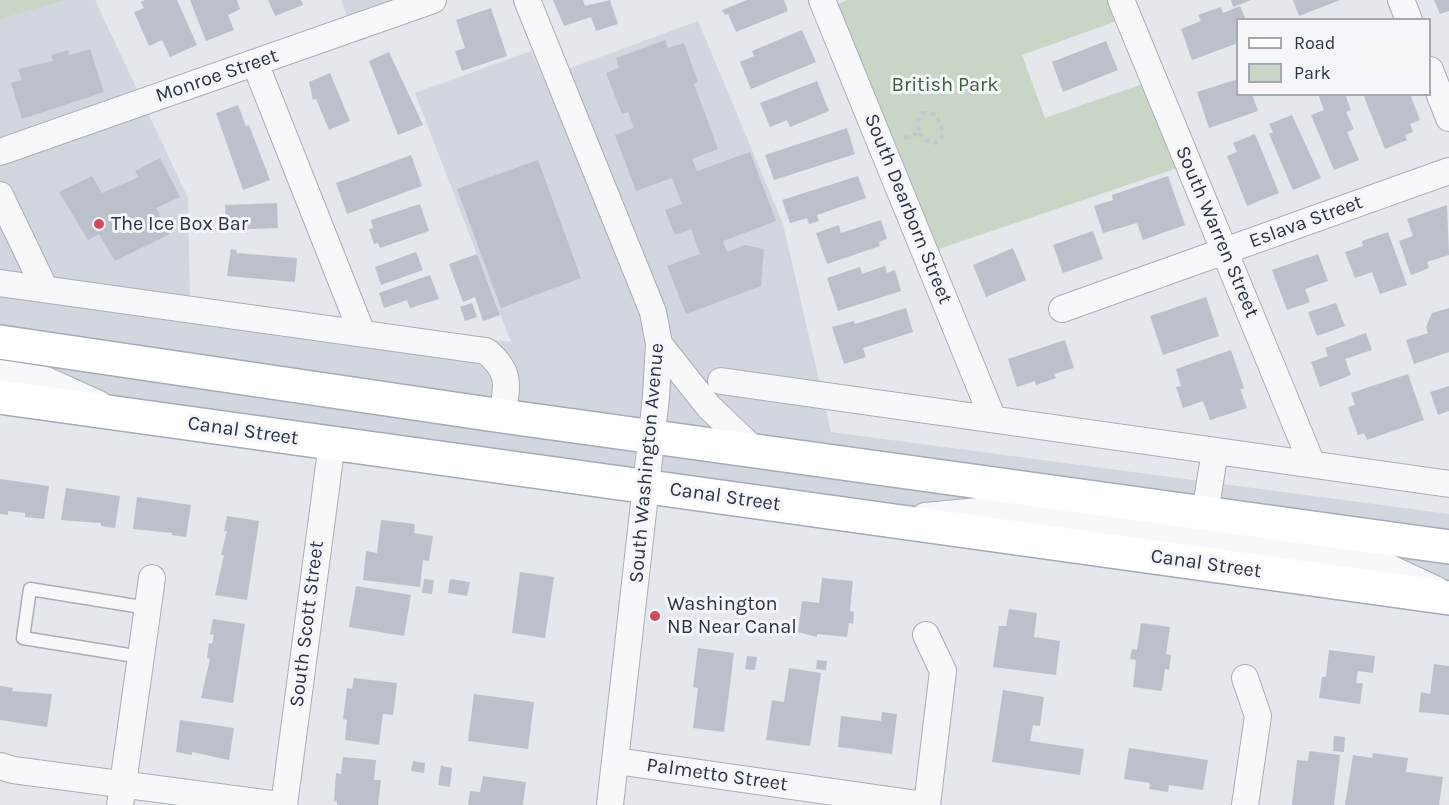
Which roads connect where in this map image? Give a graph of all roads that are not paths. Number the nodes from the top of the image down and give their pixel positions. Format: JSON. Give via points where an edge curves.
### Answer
{"nodes":[{"id":1,"x":433,"y":0,"type":"edge"},
{"id":2,"x":526,"y":0,"type":"edge"},
{"id":3,"x":822,"y":0,"type":"edge"},
{"id":4,"x":1121,"y":0,"type":"edge"},
{"id":5,"x":1401,"y":0,"type":"edge"},
{"id":6,"x":386,"y":8,"type":"edge"},
{"id":7,"x":1408,"y":18,"type":"edge"},
{"id":8,"x":255,"y":63,"type":"junction"},
{"id":9,"x":1431,"y":73,"type":"edge"},
{"id":10,"x":1449,"y":118,"type":"edge"},
{"id":11,"x":0,"y":152,"type":"edge"},
{"id":12,"x":1449,"y":171,"type":"edge"},
{"id":13,"x":0,"y":195,"type":"edge"},
{"id":14,"x":1226,"y":251,"type":"junction"},
{"id":15,"x":0,"y":283,"type":"edge"},
{"id":16,"x":45,"y":289,"type":"junction"},
{"id":17,"x":1062,"y":309,"type":"dead end"},
{"id":18,"x":362,"y":333,"type":"junction"},
{"id":19,"x":0,"y":342,"type":"edge"},
{"id":20,"x":659,"y":344,"type":"junction"},
{"id":21,"x":0,"y":373,"type":"edge"},
{"id":22,"x":721,"y":381,"type":"dead end"},
{"id":23,"x":0,"y":397,"type":"edge"},
{"id":24,"x":121,"y":414,"type":"junction"},
{"id":25,"x":502,"y":416,"type":"junction"},
{"id":26,"x":993,"y":419,"type":"junction"},
{"id":27,"x":652,"y":437,"type":"junction"},
{"id":28,"x":332,"y":443,"type":"junction"},
{"id":29,"x":754,"y":450,"type":"junction"},
{"id":30,"x":1215,"y":451,"type":"junction"},
{"id":31,"x":1312,"y":464,"type":"junction"},
{"id":32,"x":1449,"y":484,"type":"edge"},
{"id":33,"x":646,"y":486,"type":"junction"},
{"id":34,"x":886,"y":520,"type":"junction"},
{"id":35,"x":1203,"y":524,"type":"junction"},
{"id":36,"x":1449,"y":547,"type":"edge"},
{"id":37,"x":152,"y":578,"type":"dead end"},
{"id":38,"x":1449,"y":597,"type":"edge"},
{"id":39,"x":148,"y":608,"type":"junction"},
{"id":40,"x":926,"y":635,"type":"dead end"},
{"id":41,"x":141,"y":657,"type":"junction"},
{"id":42,"x":1245,"y":678,"type":"dead end"},
{"id":43,"x":616,"y":761,"type":"junction"},
{"id":44,"x":0,"y":766,"type":"edge"},
{"id":45,"x":122,"y":795,"type":"edge"},
{"id":46,"x":279,"y":805,"type":"edge"},
{"id":47,"x":284,"y":805,"type":"edge"},
{"id":48,"x":610,"y":805,"type":"edge"},
{"id":49,"x":926,"y":805,"type":"edge"},
{"id":50,"x":1245,"y":805,"type":"edge"}],
"edges":[{"from":1,"to":6,"type":"street","name":"Monroe Street"},
{"from":2,"to":20,"type":"street","name":"South Washington Avenue","via":[[642,281],[657,325]]},
{"from":3,"to":26,"type":"street","name":"South Dearborn Street"},
{"from":4,"to":14,"type":"street","name":"South Warren Street"},
{"from":5,"to":7,"type":"street"},
{"from":6,"to":8,"type":"street","name":"Monroe Street"},
{"from":8,"to":11,"type":"street","name":"Monroe Street"},
{"from":8,"to":18,"type":"street"},
{"from":9,"to":10,"type":"street"},
{"from":12,"to":14,"type":"street","name":"Eslava Street"},
{"from":13,"to":16,"type":"street"},
{"from":14,"to":17,"type":"street","name":"Eslava Street"},
{"from":14,"to":31,"type":"street","name":"South Warren Street"},
{"from":15,"to":16,"type":"street"},
{"from":16,"to":18,"type":"street"},
{"from":18,"to":25,"type":"street","via":[[486,351],[501,363],[507,384]]},
{"from":19,"to":25,"type":"main road"},
{"from":20,"to":27,"type":"street","name":"South Washington Avenue"},
{"from":20,"to":29,"type":"street","via":[[709,407]]},
{"from":21,"to":24,"type":"street","via":[[46,380]]},
{"from":22,"to":26,"type":"street"},
{"from":23,"to":24,"type":"main road","name":"Canal Street"},
{"from":24,"to":28,"type":"main road","name":"Canal Street"},
{"from":25,"to":27,"type":"main road"},
{"from":26,"to":30,"type":"street"},
{"from":27,"to":29,"type":"main road"},
{"from":27,"to":33,"type":"street","name":"South Washington Avenue"},
{"from":28,"to":33,"type":"main road","name":"Canal Street"},
{"from":28,"to":47,"type":"street","name":"South Scott Street"},
{"from":29,"to":35,"type":"main road"},
{"from":30,"to":31,"type":"street"},
{"from":30,"to":35,"type":"street"},
{"from":31,"to":32,"type":"street"},
{"from":33,"to":34,"type":"main road","name":"Canal Street"},
{"from":33,"to":43,"type":"street","name":"South Washington Avenue"},
{"from":34,"to":35,"type":"street","via":[[1000,509]]},
{"from":34,"to":38,"type":"main road","name":"Canal Street"},
{"from":35,"to":36,"type":"main road"},
{"from":35,"to":38,"type":"street","via":[[1377,562]]},
{"from":37,"to":39,"type":"street"},
{"from":39,"to":41,"type":"street"},
{"from":39,"to":41,"type":"lane","via":[[30,589],[23,638]]},
{"from":40,"to":49,"type":"street","via":[[943,671]]},
{"from":41,"to":45,"type":"street"},
{"from":42,"to":50,"type":"street","via":[[1258,716]]},
{"from":43,"to":48,"type":"street","name":"South Washington Avenue"},
{"from":43,"to":49,"type":"street","name":"Palmetto Street"},
{"from":44,"to":45,"type":"street"},
{"from":45,"to":46,"type":"street"}]}
